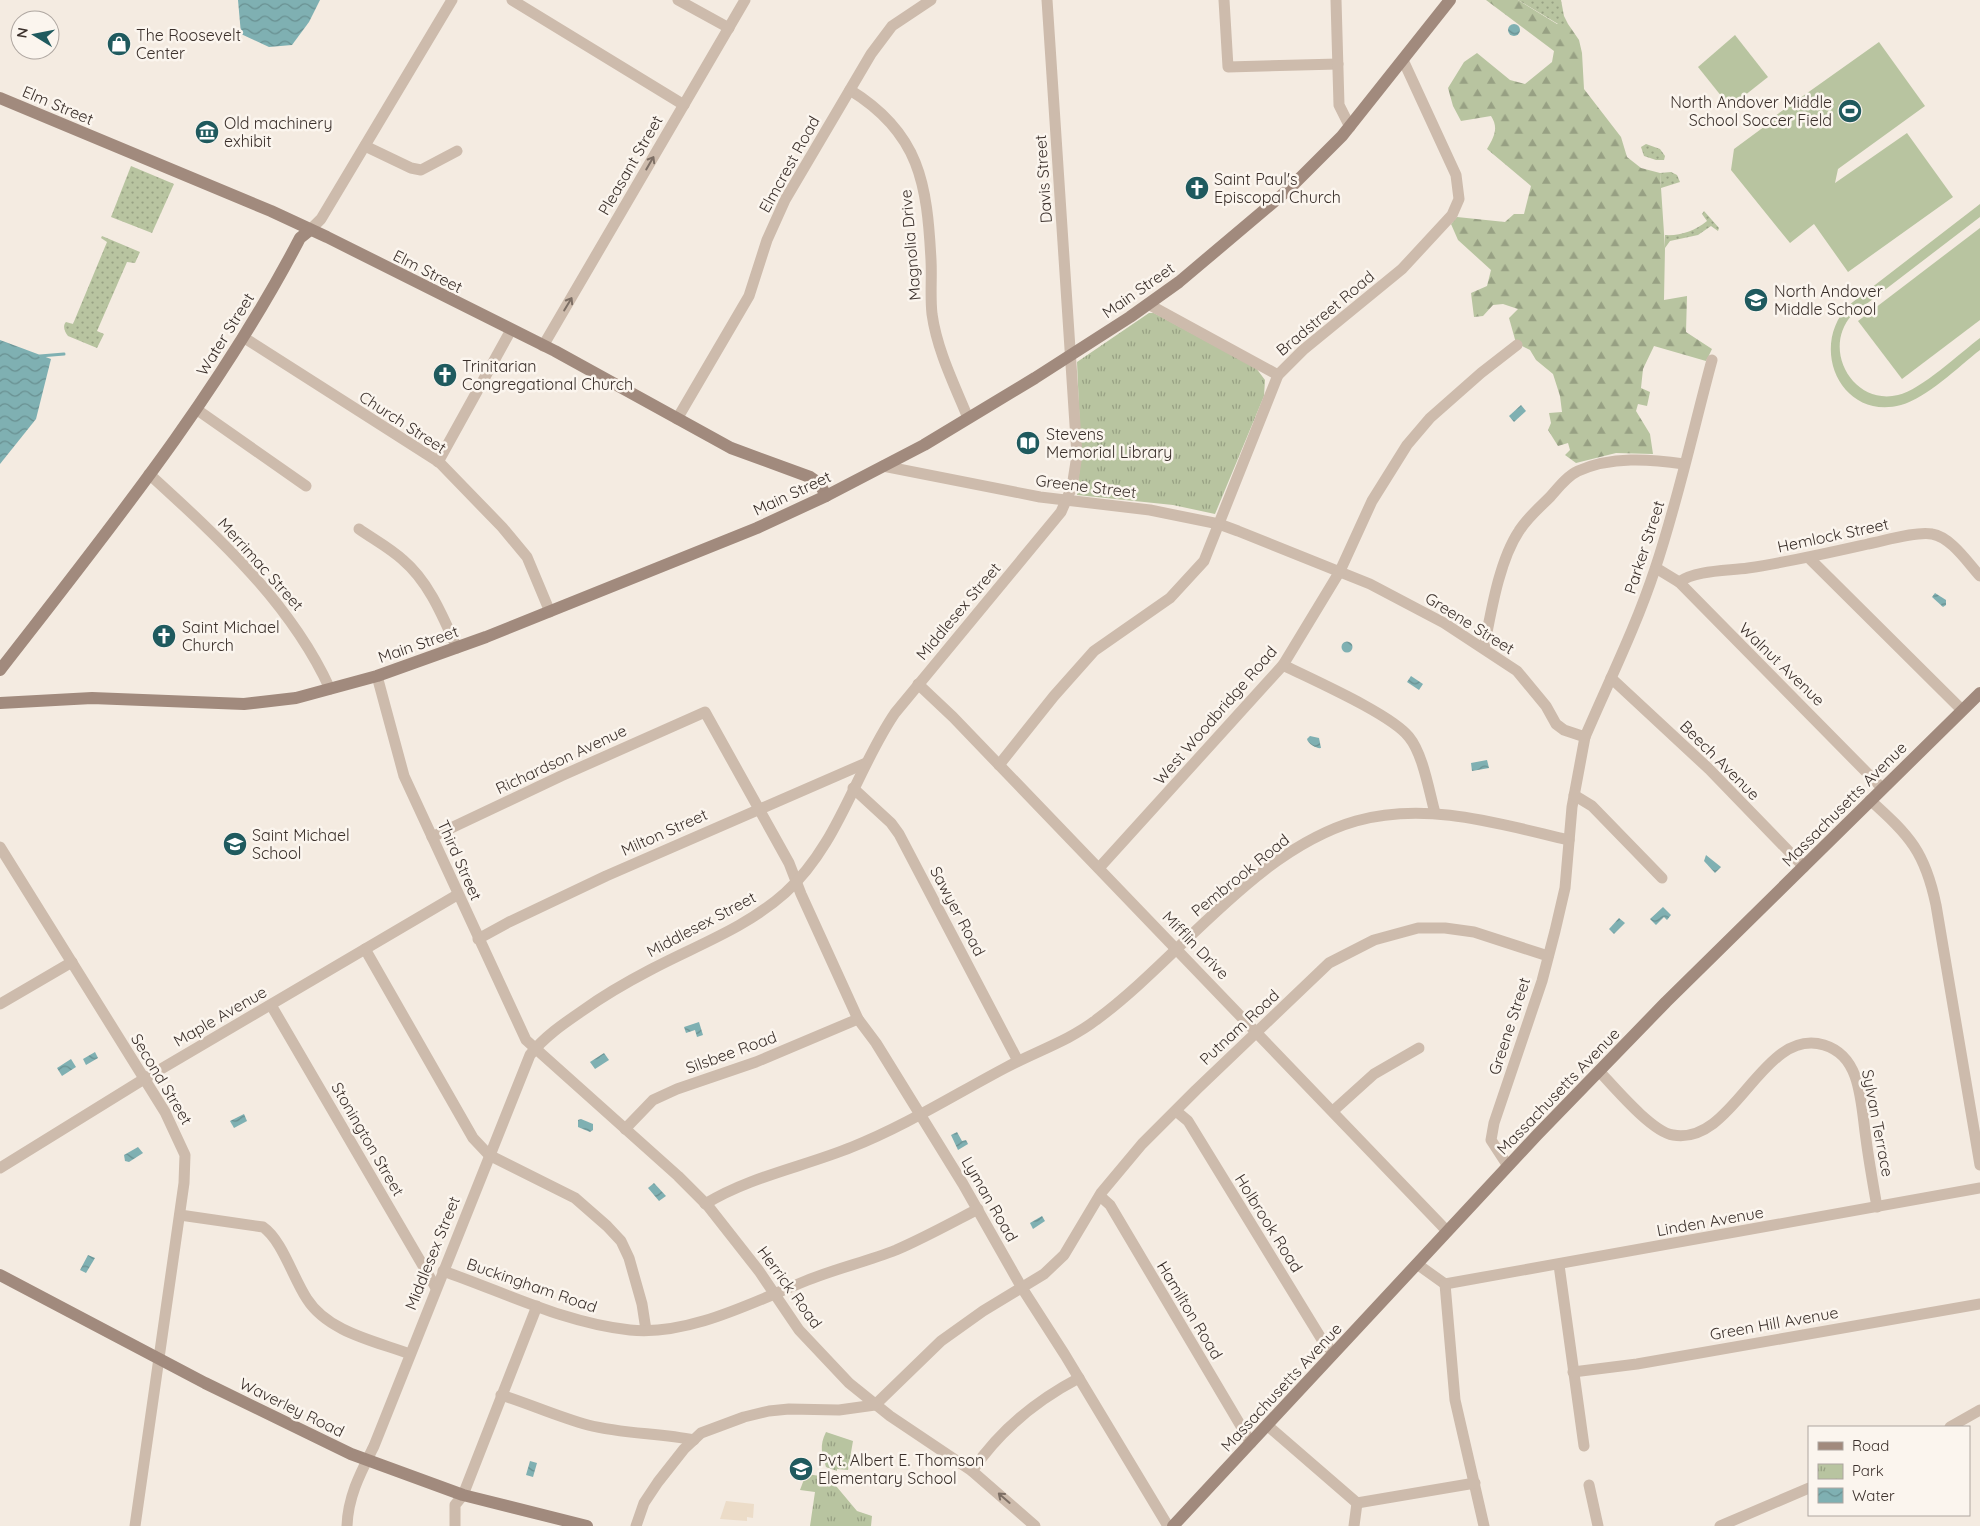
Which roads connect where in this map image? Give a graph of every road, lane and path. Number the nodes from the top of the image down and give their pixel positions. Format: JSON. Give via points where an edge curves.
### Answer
{"nodes":[{"id":1,"x":452,"y":0,"type":"edge"},
{"id":2,"x":512,"y":0,"type":"edge"},
{"id":3,"x":678,"y":0,"type":"edge"},
{"id":4,"x":745,"y":0,"type":"edge"},
{"id":5,"x":931,"y":0,"type":"edge"},
{"id":6,"x":1047,"y":0,"type":"edge"},
{"id":7,"x":1224,"y":0,"type":"edge"},
{"id":8,"x":1336,"y":0,"type":"edge"},
{"id":9,"x":1450,"y":0,"type":"edge"},
{"id":10,"x":729,"y":28,"type":"junction"},
{"id":11,"x":1403,"y":60,"type":"junction"},
{"id":12,"x":1338,"y":64,"type":"junction"},
{"id":13,"x":850,"y":90,"type":"junction"},
{"id":14,"x":0,"y":98,"type":"edge"},
{"id":15,"x":684,"y":104,"type":"junction"},
{"id":16,"x":1350,"y":127,"type":"junction"},
{"id":17,"x":364,"y":146,"type":"junction"},
{"id":18,"x":457,"y":151,"type":"dead end"},
{"id":19,"x":310,"y":230,"type":"junction"},
{"id":20,"x":1148,"y":304,"type":"junction"},
{"id":21,"x":512,"y":330,"type":"junction"},
{"id":22,"x":243,"y":337,"type":"junction"},
{"id":23,"x":543,"y":346,"type":"junction"},
{"id":24,"x":1517,"y":346,"type":"dead end"},
{"id":25,"x":1070,"y":355,"type":"junction"},
{"id":26,"x":1712,"y":360,"type":"dead end"},
{"id":27,"x":1278,"y":375,"type":"junction"},
{"id":28,"x":196,"y":409,"type":"junction"},
{"id":29,"x":968,"y":418,"type":"junction"},
{"id":30,"x":677,"y":419,"type":"junction"},
{"id":31,"x":438,"y":462,"type":"junction"},
{"id":32,"x":1684,"y":464,"type":"junction"},
{"id":33,"x":883,"y":466,"type":"junction"},
{"id":34,"x":150,"y":474,"type":"junction"},
{"id":35,"x":306,"y":486,"type":"dead end"},
{"id":36,"x":826,"y":496,"type":"junction"},
{"id":37,"x":1066,"y":501,"type":"junction"},
{"id":38,"x":1219,"y":524,"type":"junction"},
{"id":39,"x":359,"y":529,"type":"dead end"},
{"id":40,"x":1809,"y":558,"type":"junction"},
{"id":41,"x":1656,"y":568,"type":"junction"},
{"id":42,"x":1340,"y":571,"type":"junction"},
{"id":43,"x":1980,"y":576,"type":"edge"},
{"id":44,"x":1679,"y":582,"type":"junction"},
{"id":45,"x":550,"y":612,"type":"junction"},
{"id":46,"x":457,"y":648,"type":"junction"},
{"id":47,"x":1484,"y":648,"type":"junction"},
{"id":48,"x":1283,"y":665,"type":"junction"},
{"id":49,"x":0,"y":670,"type":"edge"},
{"id":50,"x":377,"y":676,"type":"junction"},
{"id":51,"x":1611,"y":678,"type":"junction"},
{"id":52,"x":918,"y":684,"type":"junction"},
{"id":53,"x":330,"y":689,"type":"junction"},
{"id":54,"x":1980,"y":693,"type":"edge"},
{"id":55,"x":0,"y":703,"type":"edge"},
{"id":56,"x":1962,"y":710,"type":"junction"},
{"id":57,"x":705,"y":712,"type":"joint"},
{"id":58,"x":1585,"y":737,"type":"junction"},
{"id":59,"x":866,"y":763,"type":"junction"},
{"id":60,"x":999,"y":765,"type":"junction"},
{"id":61,"x":853,"y":788,"type":"junction"},
{"id":62,"x":1882,"y":788,"type":"junction"},
{"id":63,"x":1574,"y":796,"type":"junction"},
{"id":64,"x":1870,"y":800,"type":"junction"},
{"id":65,"x":758,"y":808,"type":"junction"},
{"id":66,"x":1435,"y":813,"type":"junction"},
{"id":67,"x":432,"y":837,"type":"junction"},
{"id":68,"x":1569,"y":840,"type":"junction"},
{"id":69,"x":0,"y":847,"type":"edge"},
{"id":70,"x":1804,"y":867,"type":"junction"},
{"id":71,"x":1099,"y":868,"type":"junction"},
{"id":72,"x":1662,"y":878,"type":"dead end"},
{"id":73,"x":796,"y":881,"type":"junction"},
{"id":74,"x":457,"y":895,"type":"junction"},
{"id":75,"x":478,"y":939,"type":"junction"},
{"id":76,"x":1177,"y":948,"type":"junction"},
{"id":77,"x":366,"y":949,"type":"junction"},
{"id":78,"x":1548,"y":956,"type":"junction"},
{"id":79,"x":72,"y":962,"type":"junction"},
{"id":80,"x":0,"y":1004,"type":"edge"},
{"id":81,"x":271,"y":1005,"type":"junction"},
{"id":82,"x":858,"y":1019,"type":"junction"},
{"id":83,"x":1257,"y":1032,"type":"junction"},
{"id":84,"x":535,"y":1048,"type":"junction"},
{"id":85,"x":1419,"y":1048,"type":"dead end"},
{"id":86,"x":1018,"y":1061,"type":"junction"},
{"id":87,"x":1599,"y":1071,"type":"junction"},
{"id":88,"x":144,"y":1079,"type":"junction"},
{"id":89,"x":1176,"y":1111,"type":"junction"},
{"id":90,"x":1333,"y":1111,"type":"junction"},
{"id":91,"x":920,"y":1114,"type":"junction"},
{"id":92,"x":625,"y":1129,"type":"junction"},
{"id":93,"x":489,"y":1155,"type":"junction"},
{"id":94,"x":1980,"y":1164,"type":"edge"},
{"id":95,"x":1508,"y":1166,"type":"junction"},
{"id":96,"x":0,"y":1168,"type":"edge"},
{"id":97,"x":1980,"y":1188,"type":"edge"},
{"id":98,"x":1100,"y":1196,"type":"junction"},
{"id":99,"x":705,"y":1204,"type":"junction"},
{"id":100,"x":1878,"y":1206,"type":"junction"},
{"id":101,"x":978,"y":1209,"type":"junction"},
{"id":102,"x":180,"y":1216,"type":"junction"},
{"id":103,"x":1447,"y":1231,"type":"junction"},
{"id":104,"x":1417,"y":1264,"type":"junction"},
{"id":105,"x":1559,"y":1265,"type":"junction"},
{"id":106,"x":443,"y":1271,"type":"junction"},
{"id":107,"x":0,"y":1276,"type":"edge"},
{"id":108,"x":1445,"y":1284,"type":"junction"},
{"id":109,"x":436,"y":1288,"type":"junction"},
{"id":110,"x":1022,"y":1288,"type":"junction"},
{"id":111,"x":774,"y":1294,"type":"junction"},
{"id":112,"x":1980,"y":1304,"type":"edge"},
{"id":113,"x":537,"y":1306,"type":"junction"},
{"id":114,"x":646,"y":1330,"type":"junction"},
{"id":115,"x":1334,"y":1353,"type":"junction"},
{"id":116,"x":410,"y":1354,"type":"junction"},
{"id":117,"x":160,"y":1358,"type":"junction"},
{"id":118,"x":1573,"y":1372,"type":"junction"},
{"id":119,"x":1079,"y":1378,"type":"junction"},
{"id":120,"x":501,"y":1396,"type":"junction"},
{"id":121,"x":874,"y":1405,"type":"junction"},
{"id":122,"x":1980,"y":1410,"type":"edge"},
{"id":123,"x":1268,"y":1426,"type":"junction"},
{"id":124,"x":1952,"y":1426,"type":"edge"},
{"id":125,"x":694,"y":1440,"type":"junction"},
{"id":126,"x":1251,"y":1443,"type":"junction"},
{"id":127,"x":1584,"y":1446,"type":"dead end"},
{"id":128,"x":367,"y":1460,"type":"junction"},
{"id":129,"x":972,"y":1471,"type":"junction"},
{"id":130,"x":1475,"y":1483,"type":"junction"},
{"id":131,"x":1590,"y":1485,"type":"dead end"},
{"id":132,"x":1808,"y":1488,"type":"edge"},
{"id":133,"x":463,"y":1495,"type":"junction"},
{"id":134,"x":1357,"y":1504,"type":"junction"},
{"id":135,"x":567,"y":1524,"type":"edge"},
{"id":136,"x":135,"y":1526,"type":"edge"},
{"id":137,"x":347,"y":1526,"type":"edge"},
{"id":138,"x":455,"y":1526,"type":"edge"},
{"id":139,"x":587,"y":1526,"type":"edge"},
{"id":140,"x":636,"y":1526,"type":"edge"},
{"id":141,"x":1035,"y":1526,"type":"edge"},
{"id":142,"x":1168,"y":1526,"type":"edge"},
{"id":143,"x":1173,"y":1526,"type":"edge"},
{"id":144,"x":1354,"y":1526,"type":"edge"},
{"id":145,"x":1484,"y":1526,"type":"edge"},
{"id":146,"x":1598,"y":1526,"type":"edge"},
{"id":147,"x":1720,"y":1526,"type":"edge"}],
"edges":[{"from":1,"to":17,"type":"street","name":"Water Street"},
{"from":2,"to":15,"type":"street"},
{"from":3,"to":10,"type":"street"},
{"from":4,"to":10,"type":"street","name":"Pleasant Street"},
{"from":5,"to":13,"type":"street","name":"Elmcrest Road","via":[[892,26],[882,37]]},
{"from":6,"to":25,"type":"street","name":"Davis Street"},
{"from":7,"to":12,"type":"street","via":[[1228,66]]},
{"from":8,"to":12,"type":"street"},
{"from":9,"to":11,"type":"main road","name":"Main Street"},
{"from":10,"to":15,"type":"street","name":"Pleasant Street"},
{"from":11,"to":16,"type":"main road","name":"Main Street"},
{"from":11,"to":27,"type":"street","name":"Bradstreet Road","via":[[1453,167],[1459,200],[1452,215],[1402,269]]},
{"from":12,"to":16,"type":"street","via":[[1339,105]]},
{"from":13,"to":29,"type":"street","name":"Magnolia Drive","via":[[892,123],[916,162],[926,202],[935,330]]},
{"from":13,"to":30,"type":"street","name":"Elmcrest Road","via":[[784,200],[749,296]]},
{"from":14,"to":19,"type":"main road","name":"Elm Street"},
{"from":23,"to":15,"type":"street","name":"Pleasant Street","one_way":true},
{"from":16,"to":20,"type":"main road","name":"Main Street","via":[[1288,190],[1206,261]]},
{"from":17,"to":18,"type":"street","via":[[421,170]]},
{"from":17,"to":19,"type":"street","name":"Water Street","via":[[321,219]]},
{"from":19,"to":21,"type":"main road","name":"Elm Street"},
{"from":19,"to":22,"type":"main road","name":"Water Street","via":[[300,238]]},
{"from":20,"to":25,"type":"main road","name":"Main Street"},
{"from":20,"to":27,"type":"street"},
{"from":21,"to":23,"type":"main road","name":"Elm Street"},
{"from":21,"to":31,"type":"street"},
{"from":22,"to":28,"type":"main road","name":"Water Street"},
{"from":22,"to":31,"type":"street","name":"Church Street"},
{"from":23,"to":30,"type":"main road","name":"Elm Street"},
{"from":24,"to":42,"type":"street","name":"West Woodbridge Road","via":[[1430,418],[1407,445],[1372,501]]},
{"from":25,"to":29,"type":"main road","name":"Main Street"},
{"from":25,"to":37,"type":"street","name":"Middlesex Street","via":[[1077,455]]},
{"from":26,"to":32,"type":"street","name":"Parker Street"},
{"from":27,"to":38,"type":"street","name":"Bradstreet Road"},
{"from":28,"to":34,"type":"main road","name":"Water Street"},
{"from":28,"to":35,"type":"street"},
{"from":29,"to":33,"type":"main road","name":"Main Street"},
{"from":30,"to":36,"type":"main road","name":"Elm Street","via":[[750,456],[810,477],[820,484]]},
{"from":31,"to":45,"type":"street","name":"Church Street","via":[[522,550]]},
{"from":32,"to":41,"type":"street","name":"Parker Street"},
{"from":32,"to":47,"type":"street","via":[[1617,461],[1578,471],[1569,478],[1515,536],[1497,590]]},
{"from":33,"to":36,"type":"main road","name":"Main Street"},
{"from":33,"to":37,"type":"street","name":"Greene Street","via":[[937,479]]},
{"from":34,"to":49,"type":"main road","name":"Water Street"},
{"from":34,"to":53,"type":"street","name":"Merrimac Street","via":[[218,538],[277,603],[314,658]]},
{"from":36,"to":45,"type":"main road","name":"Main Street","via":[[757,528]]},
{"from":37,"to":38,"type":"street","name":"Greene Street","via":[[1150,510]]},
{"from":37,"to":52,"type":"street","name":"Middlesex Street","via":[[1046,530]]},
{"from":38,"to":42,"type":"street","name":"Greene Street"},
{"from":38,"to":60,"type":"street","name":"Bradstreet Road","via":[[1204,561],[1182,587],[1094,652]]},
{"from":39,"to":46,"type":"street","via":[[413,568],[436,602]]},
{"from":40,"to":43,"type":"street","name":"Hemlock Street","via":[[1894,538],[1932,534],[1946,541]]},
{"from":40,"to":44,"type":"street","name":"Hemlock Street","via":[[1696,573]]},
{"from":40,"to":56,"type":"street"},
{"from":41,"to":44,"type":"street","name":"Walnut Avenue"},
{"from":41,"to":51,"type":"street","name":"Parker Street"},
{"from":42,"to":47,"type":"street","name":"Greene Street","via":[[1423,611]]},
{"from":42,"to":48,"type":"street","name":"West Woodbridge Road"},
{"from":44,"to":62,"type":"street","name":"Walnut Avenue"},
{"from":45,"to":46,"type":"main road","name":"Main Street"},
{"from":46,"to":50,"type":"main road","name":"Main Street"},
{"from":47,"to":58,"type":"street","name":"Greene Street","via":[[1517,671],[1546,706],[1556,724]]},
{"from":48,"to":66,"type":"street","via":[[1401,729],[1416,750]]},
{"from":48,"to":71,"type":"street","name":"West Woodbridge Road"},
{"from":50,"to":53,"type":"main road","name":"Main Street"},
{"from":50,"to":67,"type":"street","name":"Third Street","via":[[404,776]]},
{"from":51,"to":58,"type":"street","name":"Parker Street"},
{"from":51,"to":70,"type":"street","name":"Beech Avenue","via":[[1709,769]]},
{"from":52,"to":59,"type":"street","name":"Middlesex Street","via":[[882,732]]},
{"from":52,"to":60,"type":"street","name":"Mifflin Drive"},
{"from":53,"to":55,"type":"main road","name":"Main Street","via":[[259,704],[92,698]]},
{"from":54,"to":56,"type":"main road","name":"Massachusetts Avenue"},
{"from":56,"to":62,"type":"main road","name":"Massachusetts Avenue"},
{"from":57,"to":65,"type":"street","name":"Lyman Road"},
{"from":57,"to":67,"type":"street","name":"Richardson Avenue"},
{"from":58,"to":63,"type":"street","name":"Greene Street"},
{"from":59,"to":61,"type":"street","name":"Middlesex Street"},
{"from":59,"to":65,"type":"street","name":"Milton Street"},
{"from":60,"to":71,"type":"street","name":"Mifflin Drive"},
{"from":61,"to":73,"type":"street","name":"Middlesex Street","via":[[821,849]]},
{"from":61,"to":86,"type":"street","name":"Sawyer Road","via":[[899,834]]},
{"from":62,"to":64,"type":"main road","name":"Massachusetts Avenue"},
{"from":63,"to":68,"type":"street","name":"Greene Street"},
{"from":63,"to":72,"type":"street","via":[[1592,806]]},
{"from":64,"to":70,"type":"main road","name":"Massachusetts Avenue"},
{"from":64,"to":94,"type":"street","via":[[1909,838],[1928,870]]},
{"from":65,"to":73,"type":"street","name":"Lyman Road","via":[[790,863]]},
{"from":65,"to":75,"type":"street","name":"Milton Street","via":[[606,876]]},
{"from":66,"to":68,"type":"street","name":"Pembrook Road"},
{"from":66,"to":76,"type":"street","name":"Pembrook Road","via":[[1359,820],[1320,834],[1252,882]]},
{"from":67,"to":74,"type":"street","name":"Third Street"},
{"from":68,"to":78,"type":"street","name":"Greene Street","via":[[1565,888]]},
{"from":69,"to":79,"type":"street","name":"Second Street"},
{"from":70,"to":87,"type":"main road","name":"Massachusetts Avenue"},
{"from":71,"to":76,"type":"street","name":"Mifflin Drive"},
{"from":73,"to":82,"type":"street","name":"Lyman Road"},
{"from":73,"to":84,"type":"street","name":"Middlesex Street","via":[[746,921],[590,1005]]},
{"from":74,"to":75,"type":"street","name":"Third Street"},
{"from":74,"to":77,"type":"street","name":"Maple Avenue"},
{"from":75,"to":84,"type":"street","name":"Third Street","via":[[520,1029]]},
{"from":76,"to":83,"type":"street","name":"Mifflin Drive"},
{"from":76,"to":86,"type":"street","name":"Pembrook Road","via":[[1126,997],[1093,1023]]},
{"from":77,"to":81,"type":"street","name":"Maple Avenue"},
{"from":77,"to":93,"type":"street","via":[[473,1138]]},
{"from":78,"to":83,"type":"street","name":"Putnam Road","via":[[1474,932],[1418,928],[1389,934],[1329,963]]},
{"from":78,"to":95,"type":"street","name":"Greene Street","via":[[1494,1123],[1491,1140]]},
{"from":79,"to":80,"type":"street"},
{"from":79,"to":88,"type":"street","name":"Second Street"},
{"from":81,"to":88,"type":"street","name":"Maple Avenue"},
{"from":81,"to":109,"type":"street","name":"Stonington Street"},
{"from":82,"to":91,"type":"street","name":"Lyman Road"},
{"from":82,"to":92,"type":"street","name":"Silsbee Road","via":[[756,1062],[652,1100]]},
{"from":83,"to":89,"type":"street","name":"Putnam Road"},
{"from":83,"to":90,"type":"street","name":"Mifflin Drive"},
{"from":84,"to":92,"type":"street","name":"Herrick Road"},
{"from":84,"to":93,"type":"street","name":"Middlesex Street"},
{"from":85,"to":90,"type":"street","via":[[1374,1074]]},
{"from":86,"to":91,"type":"street","name":"Pembrook Road"},
{"from":87,"to":95,"type":"main road","name":"Massachusetts Avenue"},
{"from":87,"to":100,"type":"street","name":"Sylvan Terrace","via":[[1646,1118],[1668,1134],[1684,1136],[1711,1125],[1780,1054],[1807,1041],[1832,1047],[1844,1056],[1855,1077]]},
{"from":88,"to":96,"type":"street","name":"Maple Avenue"},
{"from":88,"to":102,"type":"street","name":"Second Street","via":[[185,1155]]},
{"from":89,"to":98,"type":"street","name":"Putnam Road","via":[[1142,1144]]},
{"from":89,"to":115,"type":"street","name":"Holbrook Road","via":[[1188,1121],[1324,1343]]},
{"from":90,"to":103,"type":"street","name":"Mifflin Drive"},
{"from":91,"to":99,"type":"street","name":"Pembrook Road","via":[[852,1147],[758,1178]]},
{"from":91,"to":101,"type":"street","name":"Lyman Road"},
{"from":92,"to":99,"type":"street","name":"Herrick Road"},
{"from":93,"to":106,"type":"street","name":"Middlesex Street"},
{"from":93,"to":114,"type":"street","via":[[575,1198],[608,1226],[630,1258]]},
{"from":95,"to":103,"type":"main road","name":"Massachusetts Avenue"},
{"from":97,"to":100,"type":"street","name":"Linden Avenue"},
{"from":98,"to":110,"type":"street","name":"Putnam Road","via":[[1064,1256]]},
{"from":98,"to":126,"type":"street","name":"Hamilton Road","via":[[1110,1205]]},
{"from":99,"to":111,"type":"street","name":"Herrick Road","via":[[749,1257]]},
{"from":100,"to":105,"type":"street","name":"Linden Avenue"},
{"from":101,"to":110,"type":"street","name":"Lyman Road"},
{"from":101,"to":111,"type":"street","name":"Buckingham Road","via":[[898,1249]]},
{"from":102,"to":116,"type":"street","via":[[263,1227],[270,1231],[308,1300],[322,1316],[352,1332]]},
{"from":102,"to":117,"type":"street","name":"Second Street"},
{"from":103,"to":104,"type":"main road","name":"Massachusetts Avenue"},
{"from":104,"to":108,"type":"street"},
{"from":104,"to":115,"type":"main road","name":"Massachusetts Avenue"},
{"from":105,"to":108,"type":"street","name":"Linden Avenue"},
{"from":105,"to":118,"type":"street"},
{"from":106,"to":109,"type":"street","name":"Middlesex Street"},
{"from":106,"to":113,"type":"street","name":"Buckingham Road"},
{"from":107,"to":117,"type":"main road","name":"Waverley Road"},
{"from":108,"to":130,"type":"street","via":[[1455,1400]]},
{"from":109,"to":116,"type":"street","name":"Middlesex Street"},
{"from":110,"to":119,"type":"street","name":"Lyman Road"},
{"from":110,"to":121,"type":"street","name":"Putnam Road","via":[[941,1341]]},
{"from":111,"to":114,"type":"street","name":"Buckingham Road","via":[[700,1321]]},
{"from":111,"to":121,"type":"street","name":"Herrick Road","via":[[815,1348]]},
{"from":112,"to":118,"type":"street","name":"Green Hill Avenue","via":[[1637,1364]]},
{"from":113,"to":114,"type":"street","name":"Buckingham Road","via":[[581,1322]]},
{"from":113,"to":120,"type":"street"},
{"from":115,"to":123,"type":"main road","name":"Massachusetts Avenue"},
{"from":116,"to":128,"type":"street","name":"Middlesex Street"},
{"from":117,"to":128,"type":"main road","name":"Waverley Road","via":[[292,1426]]},
{"from":117,"to":136,"type":"street","name":"Second Street"},
{"from":118,"to":127,"type":"street"},
{"from":119,"to":129,"type":"street","via":[[1012,1423],[984,1452]]},
{"from":119,"to":142,"type":"street","name":"Lyman Road"},
{"from":120,"to":125,"type":"street","via":[[589,1425]]},
{"from":120,"to":133,"type":"street"},
{"from":121,"to":125,"type":"street","via":[[839,1410],[769,1411],[701,1433]]},
{"from":121,"to":129,"type":"street","name":"Herrick Road"},
{"from":122,"to":124,"type":"street"},
{"from":123,"to":126,"type":"main road","name":"Massachusetts Avenue"},
{"from":123,"to":134,"type":"street"},
{"from":125,"to":140,"type":"street","via":[[658,1482],[644,1503]]},
{"from":126,"to":143,"type":"main road","name":"Massachusetts Avenue"},
{"from":128,"to":133,"type":"main road","name":"Waverley Road"},
{"from":128,"to":137,"type":"street","name":"Middlesex Street","via":[[350,1498]]},
{"from":141,"to":129,"type":"street","name":"Herrick Road","one_way":true},
{"from":130,"to":134,"type":"street"},
{"from":130,"to":145,"type":"street"},
{"from":131,"to":146,"type":"street"},
{"from":132,"to":147,"type":"street"},
{"from":133,"to":135,"type":"main road","name":"Waverley Road"},
{"from":133,"to":138,"type":"street","via":[[455,1505]]},
{"from":134,"to":144,"type":"street"},
{"from":135,"to":139,"type":"main road","name":"Waverley Road"}]}
